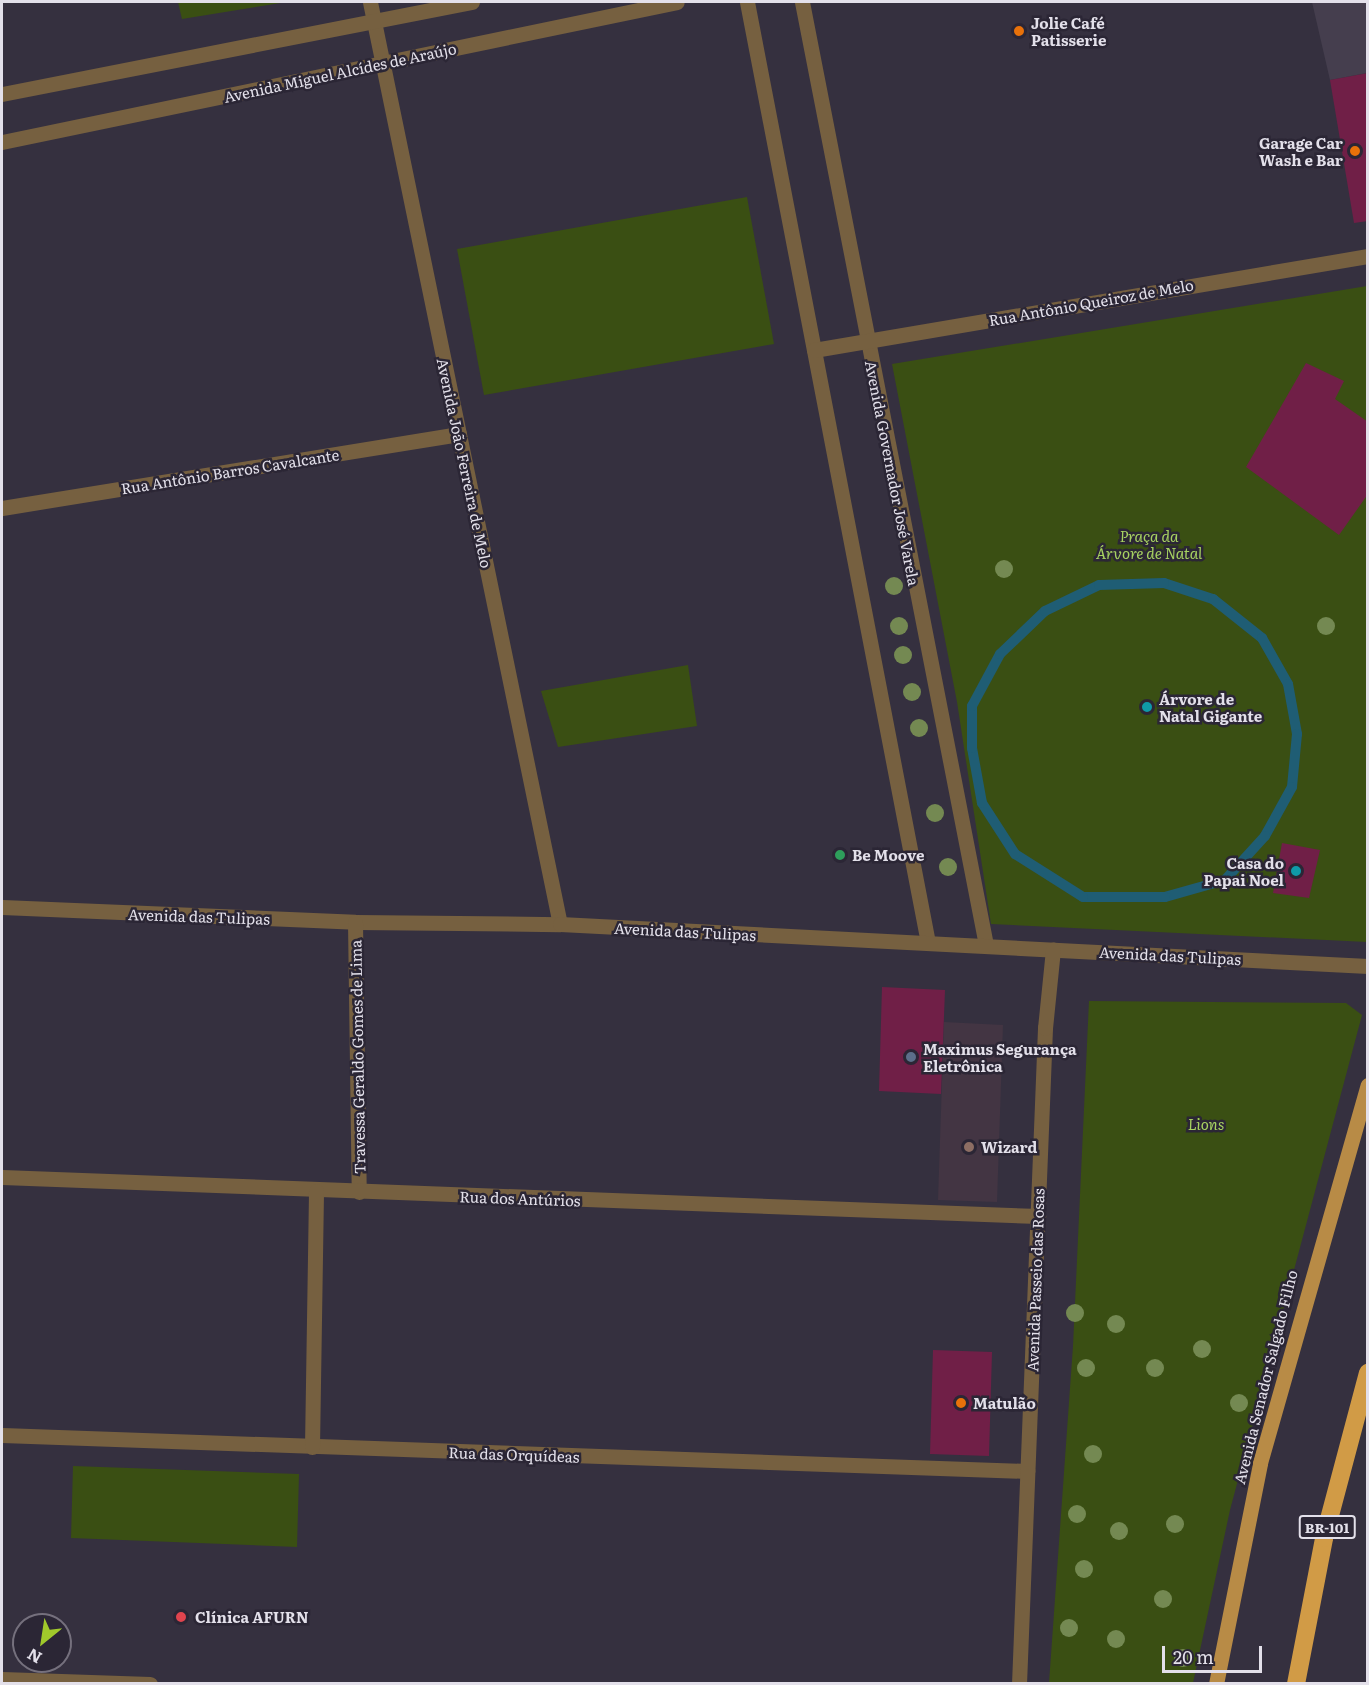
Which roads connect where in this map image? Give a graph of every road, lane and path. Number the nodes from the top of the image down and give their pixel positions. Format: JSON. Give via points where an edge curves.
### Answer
{"nodes":[{"id":1,"x":370,"y":2,"type":"edge"},
{"id":2,"x":472,"y":2,"type":"edge"},
{"id":3,"x":677,"y":2,"type":"edge"},
{"id":4,"x":747,"y":2,"type":"edge"},
{"id":5,"x":802,"y":2,"type":"edge"},
{"id":6,"x":374,"y":20,"type":"junction"},
{"id":7,"x":382,"y":64,"type":"junction"},
{"id":8,"x":2,"y":94,"type":"edge"},
{"id":9,"x":2,"y":142,"type":"edge"},
{"id":10,"x":1368,"y":256,"type":"edge"},
{"id":11,"x":867,"y":341,"type":"junction"},
{"id":12,"x":814,"y":350,"type":"junction"},
{"id":13,"x":459,"y":434,"type":"junction"},
{"id":14,"x":2,"y":508,"type":"edge"},
{"id":15,"x":2,"y":908,"type":"edge"},
{"id":16,"x":355,"y":922,"type":"junction"},
{"id":17,"x":560,"y":924,"type":"junction"},
{"id":18,"x":928,"y":944,"type":"junction"},
{"id":19,"x":986,"y":945,"type":"junction"},
{"id":20,"x":1053,"y":949,"type":"junction"},
{"id":21,"x":1368,"y":966,"type":"edge"},
{"id":22,"x":1368,"y":1085,"type":"edge"},
{"id":23,"x":2,"y":1177,"type":"edge"},
{"id":24,"x":316,"y":1191,"type":"junction"},
{"id":25,"x":359,"y":1192,"type":"junction"},
{"id":26,"x":1038,"y":1216,"type":"junction"},
{"id":27,"x":1368,"y":1373,"type":"edge"},
{"id":28,"x":2,"y":1435,"type":"edge"},
{"id":29,"x":312,"y":1447,"type":"junction"},
{"id":30,"x":1027,"y":1471,"type":"junction"},
{"id":31,"x":2,"y":1679,"type":"edge"},
{"id":32,"x":150,"y":1683,"type":"edge"},
{"id":33,"x":1019,"y":1683,"type":"edge"},
{"id":34,"x":1216,"y":1683,"type":"edge"},
{"id":35,"x":1296,"y":1683,"type":"edge"}],
"edges":[{"from":1,"to":6,"type":"street","name":"Avenida João Ferreira de Melo"},
{"from":2,"to":6,"type":"street"},
{"from":3,"to":7,"type":"street","name":"Avenida Miguel Alcídes de Araújo"},
{"from":4,"to":12,"type":"street"},
{"from":5,"to":11,"type":"street","name":"Avenida Governador José Varela"},
{"from":6,"to":7,"type":"street","name":"Avenida João Ferreira de Melo"},
{"from":6,"to":8,"type":"street"},
{"from":7,"to":9,"type":"street","name":"Avenida Miguel Alcídes de Araújo"},
{"from":7,"to":13,"type":"street","name":"Avenida João Ferreira de Melo"},
{"from":10,"to":11,"type":"street","name":"Rua Antônio Queiroz de Melo"},
{"from":11,"to":12,"type":"street","name":"Rua Antônio Queiroz de Melo"},
{"from":11,"to":19,"type":"street","name":"Avenida Governador José Varela"},
{"from":12,"to":18,"type":"street"},
{"from":13,"to":14,"type":"street","name":"Rua Antônio Barros Cavalcante"},
{"from":13,"to":17,"type":"street","name":"Avenida João Ferreira de Melo"},
{"from":15,"to":16,"type":"street","name":"Avenida das Tulipas"},
{"from":16,"to":17,"type":"street","name":"Avenida das Tulipas"},
{"from":16,"to":25,"type":"street","name":"Travessa Geraldo Gomes de Lima"},
{"from":17,"to":18,"type":"street","name":"Avenida das Tulipas"},
{"from":18,"to":19,"type":"street","name":"Avenida das Tulipas"},
{"from":19,"to":20,"type":"street","name":"Avenida das Tulipas"},
{"from":20,"to":21,"type":"street","name":"Avenida das Tulipas"},
{"from":20,"to":26,"type":"street","name":"Avenida Passeio das Rosas","via":[[1045,1028]]},
{"from":22,"to":34,"type":"main road","name":"Avenida Senador Salgado Filho","via":[[1260,1463]]},
{"from":23,"to":24,"type":"street","name":"Rua dos Antúrios"},
{"from":24,"to":25,"type":"street","name":"Rua dos Antúrios"},
{"from":24,"to":29,"type":"street"},
{"from":25,"to":26,"type":"street","name":"Rua dos Antúrios"},
{"from":26,"to":30,"type":"street","name":"Avenida Passeio das Rosas"},
{"from":27,"to":35,"type":"highway","number":"BR-101","via":[[1324,1538]]},
{"from":28,"to":29,"type":"street","name":"Rua das Orquídeas"},
{"from":29,"to":30,"type":"street","name":"Rua das Orquídeas"},
{"from":30,"to":33,"type":"street","name":"Avenida Passeio das Rosas"},
{"from":31,"to":32,"type":"street"}]}
